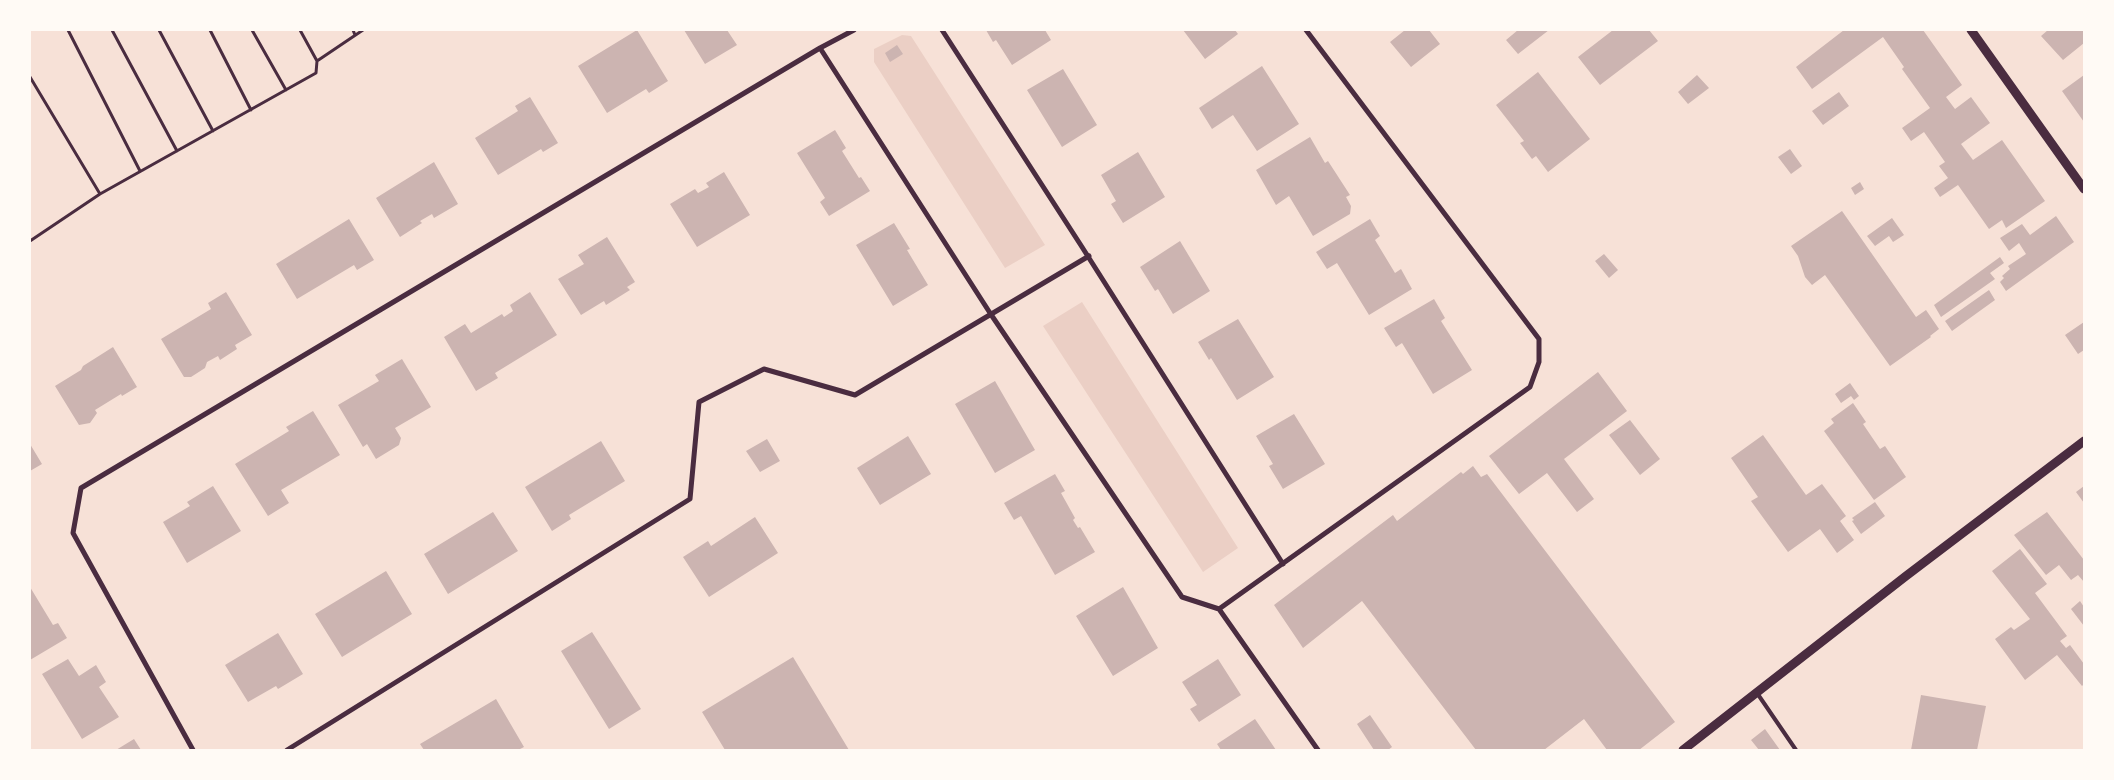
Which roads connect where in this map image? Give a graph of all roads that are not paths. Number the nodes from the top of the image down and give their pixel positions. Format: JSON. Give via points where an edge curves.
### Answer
{"nodes":[{"id":1,"x":854,"y":30,"type":"edge"},
{"id":2,"x":942,"y":30,"type":"edge"},
{"id":3,"x":1306,"y":30,"type":"edge"},
{"id":4,"x":1971,"y":30,"type":"edge"},
{"id":5,"x":820,"y":48,"type":"junction"},
{"id":6,"x":2084,"y":189,"type":"edge"},
{"id":7,"x":1089,"y":256,"type":"junction"},
{"id":8,"x":990,"y":313,"type":"junction"},
{"id":9,"x":2084,"y":442,"type":"edge"},
{"id":10,"x":1283,"y":564,"type":"junction"},
{"id":11,"x":1219,"y":609,"type":"junction"},
{"id":12,"x":1757,"y":693,"type":"junction"},
{"id":13,"x":193,"y":750,"type":"edge"},
{"id":14,"x":287,"y":750,"type":"edge"},
{"id":15,"x":1318,"y":750,"type":"edge"},
{"id":16,"x":1683,"y":750,"type":"edge"},
{"id":17,"x":1796,"y":750,"type":"edge"}],
"edges":[{"from":1,"to":5,"type":"street"},
{"from":2,"to":7,"type":"street"},
{"from":3,"to":10,"type":"street","via":[[1539,339],[1539,362],[1530,387]]},
{"from":4,"to":6,"type":"street"},
{"from":5,"to":8,"type":"street"},
{"from":5,"to":13,"type":"street","via":[[81,488],[73,533]]},
{"from":7,"to":8,"type":"street"},
{"from":7,"to":10,"type":"street"},
{"from":8,"to":11,"type":"street","via":[[1182,597]]},
{"from":8,"to":14,"type":"street","via":[[855,395],[764,370],[699,402],[690,499]]},
{"from":9,"to":12,"type":"street"},
{"from":10,"to":11,"type":"street"},
{"from":11,"to":15,"type":"street"},
{"from":12,"to":16,"type":"street"},
{"from":12,"to":17,"type":"lane"}]}
